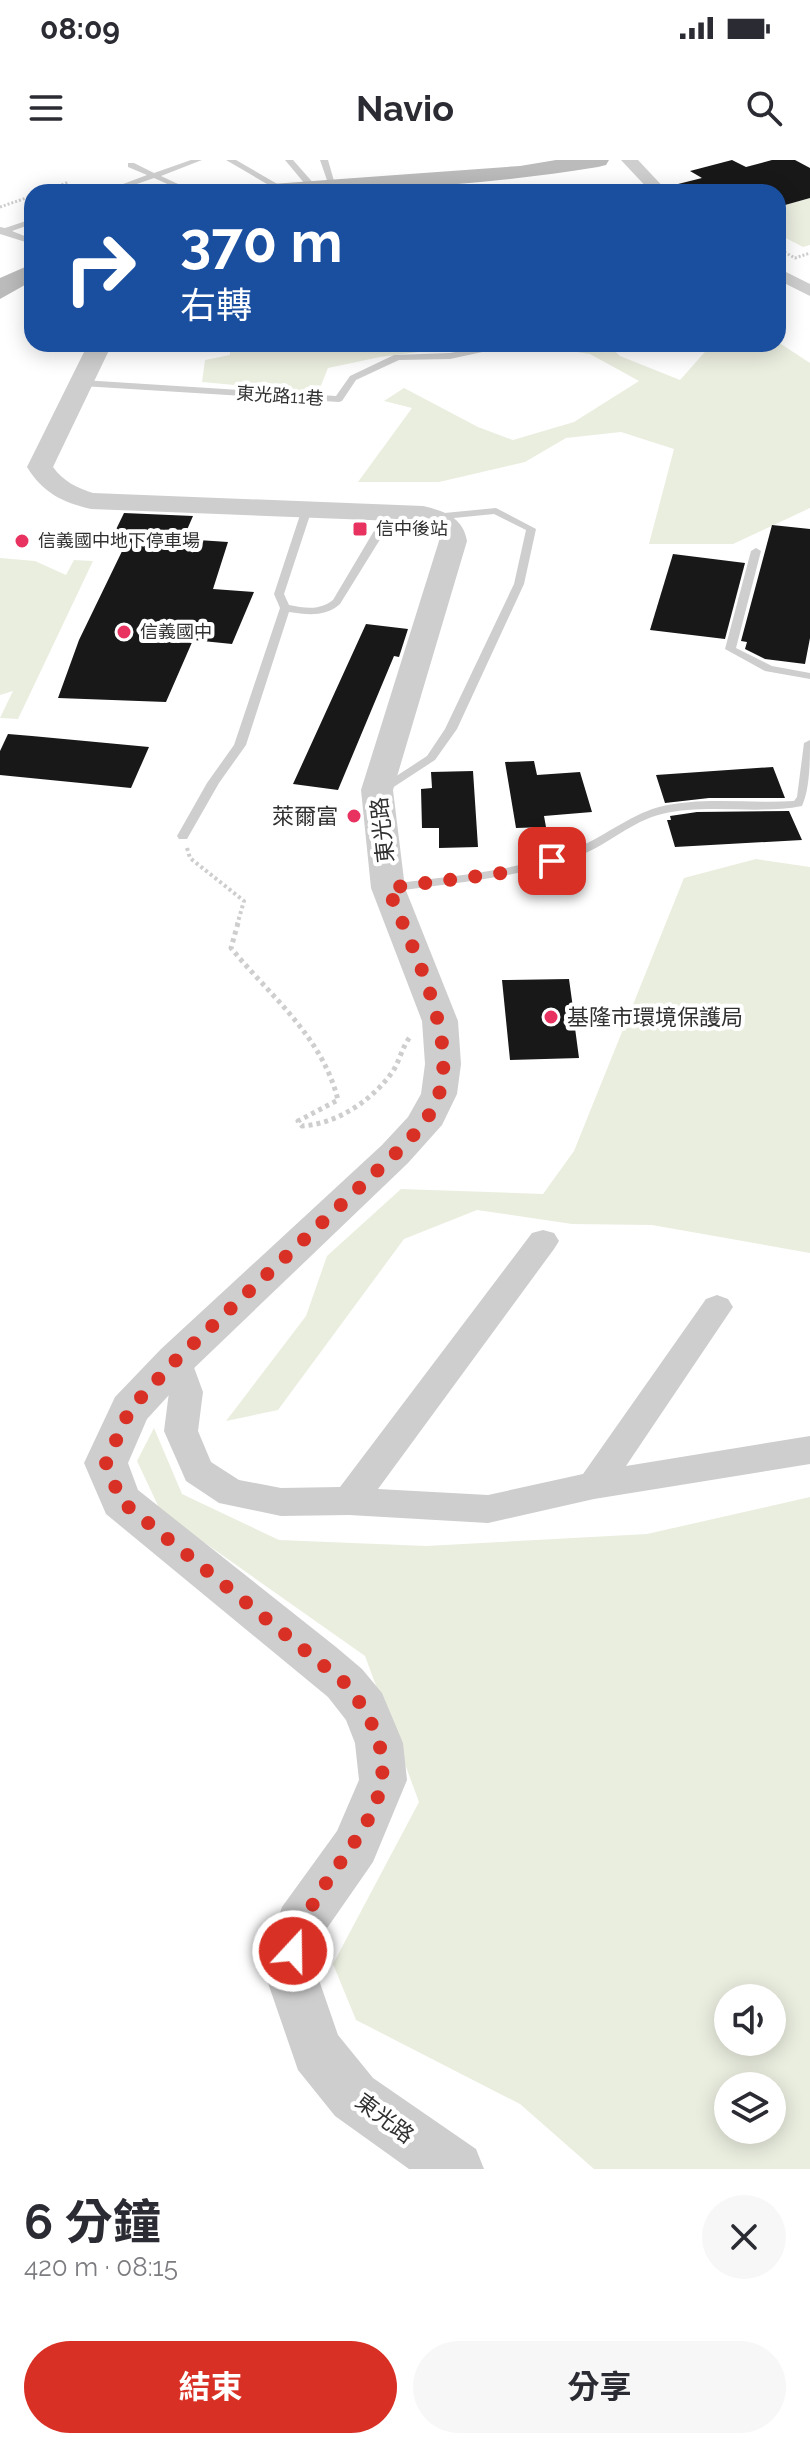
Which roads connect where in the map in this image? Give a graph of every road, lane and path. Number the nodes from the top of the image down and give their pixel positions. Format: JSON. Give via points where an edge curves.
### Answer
{"nodes":[{"id":1,"x":198,"y":160,"type":"edge"},
{"id":2,"x":230,"y":160,"type":"edge"},
{"id":3,"x":289,"y":160,"type":"edge"},
{"id":4,"x":324,"y":160,"type":"edge"},
{"id":5,"x":598,"y":160,"type":"edge"},
{"id":6,"x":629,"y":160,"type":"edge"},
{"id":7,"x":131,"y":165,"type":"dead end"},
{"id":8,"x":154,"y":175,"type":"junction"},
{"id":9,"x":69,"y":182,"type":"dead end"},
{"id":10,"x":64,"y":184,"type":"edge"},
{"id":11,"x":129,"y":184,"type":"edge"},
{"id":12,"x":174,"y":184,"type":"edge"},
{"id":13,"x":273,"y":184,"type":"edge"},
{"id":14,"x":319,"y":184,"type":"edge"},
{"id":15,"x":323,"y":184,"type":"edge"},
{"id":16,"x":427,"y":184,"type":"edge"},
{"id":17,"x":652,"y":184,"type":"edge"},
{"id":18,"x":24,"y":199,"type":"edge"},
{"id":19,"x":0,"y":207,"type":"edge"},
{"id":20,"x":24,"y":224,"type":"edge"},
{"id":21,"x":2,"y":231,"type":"edge"},
{"id":22,"x":24,"y":239,"type":"edge"},
{"id":23,"x":786,"y":253,"type":"edge"},
{"id":24,"x":810,"y":253,"type":"edge"},
{"id":25,"x":24,"y":276,"type":"edge"},
{"id":26,"x":786,"y":278,"type":"edge"},
{"id":27,"x":0,"y":290,"type":"edge"},
{"id":28,"x":810,"y":291,"type":"edge"},
{"id":29,"x":96,"y":352,"type":"edge"},
{"id":30,"x":472,"y":352,"type":"edge"},
{"id":31,"x":82,"y":383,"type":"junction"},
{"id":32,"x":307,"y":509,"type":"junction"},
{"id":33,"x":392,"y":512,"type":"junction"},
{"id":34,"x":434,"y":517,"type":"junction"},
{"id":35,"x":756,"y":551,"type":"dead end"},
{"id":36,"x":285,"y":608,"type":"junction"},
{"id":37,"x":810,"y":676,"type":"edge"},
{"id":38,"x":810,"y":743,"type":"edge"},
{"id":39,"x":377,"y":793,"type":"junction"},
{"id":40,"x":183,"y":836,"type":"joint"},
{"id":41,"x":388,"y":888,"type":"junction"},
{"id":42,"x":440,"y":1021,"type":"junction"},
{"id":43,"x":543,"y":1241,"type":"dead end"},
{"id":44,"x":717,"y":1307,"type":"dead end"},
{"id":45,"x":176,"y":1360,"type":"junction"},
{"id":46,"x":810,"y":1450,"type":"edge"},
{"id":47,"x":594,"y":1485,"type":"junction"},
{"id":48,"x":349,"y":1501,"type":"junction"},
{"id":49,"x":456,"y":2169,"type":"edge"}],
"edges":[{"from":1,"to":8,"type":"lane"},
{"from":2,"to":13,"type":"lane"},
{"from":3,"to":14,"type":"lane"},
{"from":4,"to":15,"type":"lane"},
{"from":5,"to":16,"type":"main road"},
{"from":6,"to":17,"type":"street"},
{"from":7,"to":8,"type":"lane"},
{"from":8,"to":11,"type":"lane"},
{"from":8,"to":12,"type":"lane"},
{"from":9,"to":10,"type":"path"},
{"from":18,"to":19,"type":"path"},
{"from":20,"to":21,"type":"lane"},
{"from":21,"to":22,"type":"lane"},
{"from":23,"to":24,"type":"path","via":[[795,258]]},
{"from":25,"to":27,"type":"main road"},
{"from":26,"to":28,"type":"street"},
{"from":29,"to":31,"type":"street"},
{"from":30,"to":31,"type":"lane","name":"東光路11巷","via":[[397,357],[353,378],[339,399]]},
{"from":31,"to":32,"type":"street","via":[[40,467],[65,493],[91,501]]},
{"from":32,"to":33,"type":"street"},
{"from":32,"to":36,"type":"lane","via":[[279,594]]},
{"from":33,"to":34,"type":"street"},
{"from":33,"to":36,"type":"lane","via":[[338,601],[323,610]]},
{"from":34,"to":39,"type":"street","name":"東光路","via":[[451,527],[453,541]]},
{"from":34,"to":39,"type":"lane","via":[[496,511],[531,529],[519,584],[451,729],[431,758]]},
{"from":35,"to":37,"type":"lane","via":[[730,649],[769,669]]},
{"from":36,"to":40,"type":"lane","via":[[240,745]]},
{"from":38,"to":41,"type":"lane","via":[[798,804],[665,810],[639,818],[578,852],[525,870]]},
{"from":39,"to":41,"type":"street","name":"東光路"},
{"from":40,"to":42,"type":"path","via":[[190,858],[244,901],[231,948],[313,1041],[332,1072],[338,1100],[298,1121],[302,1126],[341,1117],[394,1071],[407,1038]]},
{"from":41,"to":42,"type":"street","name":"東光路"},
{"from":42,"to":45,"type":"street","name":"東光路","via":[[439,1094],[423,1125]]},
{"from":43,"to":48,"type":"street"},
{"from":44,"to":47,"type":"street"},
{"from":45,"to":48,"type":"street","via":[[186,1392],[181,1431],[198,1471],[231,1493],[281,1502]]},
{"from":45,"to":49,"type":"street","name":"東光路","via":[[130,1409],[106,1463],[121,1501],[320,1661],[365,1708],[379,1743],[383,1780],[355,1846],[300,1924],[293,1951],[294,1983],[317,2051],[354,2097]]},
{"from":46,"to":47,"type":"street"},
{"from":47,"to":48,"type":"street","via":[[488,1509]]}]}
